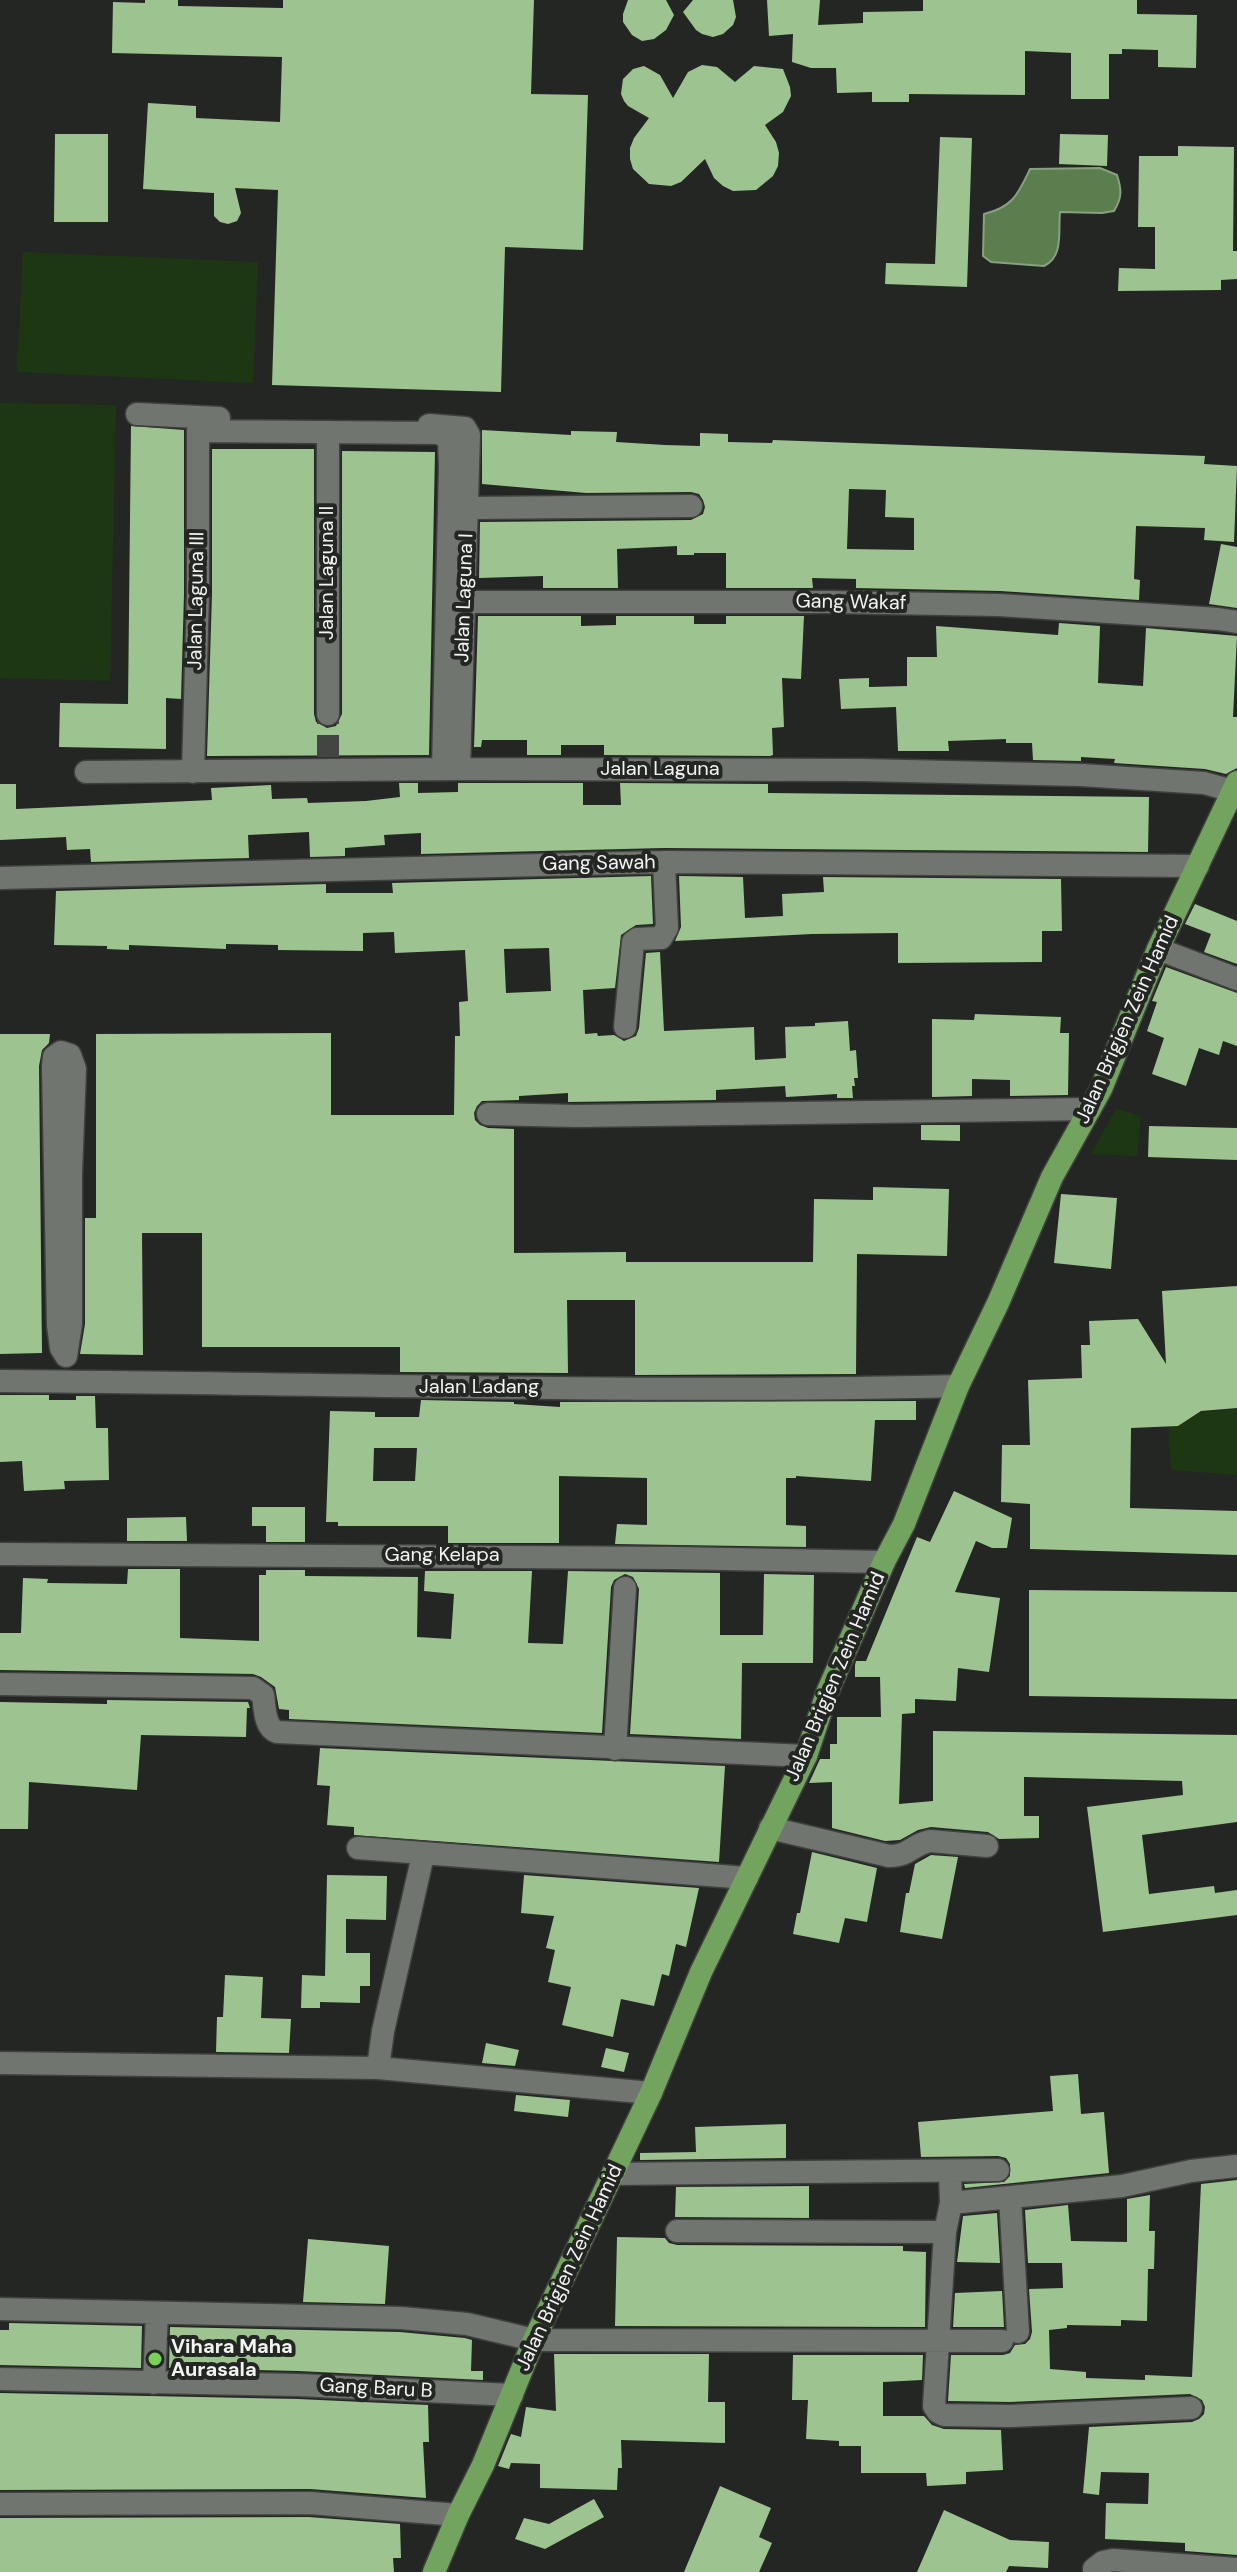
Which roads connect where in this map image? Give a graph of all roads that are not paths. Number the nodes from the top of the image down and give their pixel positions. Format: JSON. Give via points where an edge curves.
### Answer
{"nodes":[{"id":1,"x":137,"y":414,"type":"dead end"},
{"id":2,"x":328,"y":432,"type":"junction"},
{"id":3,"x":691,"y":506,"type":"dead end"},
{"id":4,"x":468,"y":508,"type":"junction"},
{"id":5,"x":465,"y":602,"type":"junction"},
{"id":6,"x":1237,"y":622,"type":"edge"},
{"id":7,"x":328,"y":714,"type":"tunnel mouth"},
{"id":8,"x":451,"y":769,"type":"junction"},
{"id":9,"x":86,"y":772,"type":"dead end"},
{"id":10,"x":193,"y":772,"type":"junction"},
{"id":11,"x":1235,"y":787,"type":"edge"},
{"id":12,"x":664,"y":862,"type":"junction"},
{"id":13,"x":1198,"y":866,"type":"junction"},
{"id":14,"x":0,"y":878,"type":"edge"},
{"id":15,"x":1158,"y":949,"type":"junction"},
{"id":16,"x":1237,"y":979,"type":"edge"},
{"id":17,"x":625,"y":1027,"type":"dead end"},
{"id":18,"x":63,"y":1106,"type":"dead end"},
{"id":19,"x":1090,"y":1109,"type":"junction"},
{"id":20,"x":488,"y":1114,"type":"dead end"},
{"id":21,"x":0,"y":1381,"type":"edge"},
{"id":22,"x":68,"y":1381,"type":"junction"},
{"id":23,"x":958,"y":1386,"type":"junction"},
{"id":24,"x":0,"y":1554,"type":"edge"},
{"id":25,"x":884,"y":1562,"type":"junction"},
{"id":26,"x":625,"y":1588,"type":"dead end"},
{"id":27,"x":0,"y":1684,"type":"edge"},
{"id":28,"x":615,"y":1749,"type":"junction"},
{"id":29,"x":806,"y":1756,"type":"junction"},
{"id":30,"x":770,"y":1828,"type":"junction"},
{"id":31,"x":987,"y":1846,"type":"dead end"},
{"id":32,"x":358,"y":1848,"type":"dead end"},
{"id":33,"x":423,"y":1855,"type":"junction"},
{"id":34,"x":747,"y":1878,"type":"junction"},
{"id":35,"x":0,"y":2063,"type":"edge"},
{"id":36,"x":378,"y":2068,"type":"junction"},
{"id":37,"x":651,"y":2093,"type":"junction"},
{"id":38,"x":1237,"y":2166,"type":"edge"},
{"id":39,"x":998,"y":2170,"type":"dead end"},
{"id":40,"x":950,"y":2172,"type":"junction"},
{"id":41,"x":613,"y":2174,"type":"junction"},
{"id":42,"x":1010,"y":2198,"type":"junction"},
{"id":43,"x":951,"y":2203,"type":"junction"},
{"id":44,"x":677,"y":2231,"type":"dead end"},
{"id":45,"x":945,"y":2232,"type":"junction"},
{"id":46,"x":0,"y":2309,"type":"edge"},
{"id":47,"x":157,"y":2313,"type":"junction"},
{"id":48,"x":534,"y":2340,"type":"junction"},
{"id":49,"x":940,"y":2342,"type":"junction"},
{"id":50,"x":0,"y":2379,"type":"edge"},
{"id":51,"x":154,"y":2383,"type":"junction"},
{"id":52,"x":512,"y":2395,"type":"junction"},
{"id":53,"x":1191,"y":2408,"type":"dead end"},
{"id":54,"x":0,"y":2504,"type":"edge"},
{"id":55,"x":458,"y":2515,"type":"junction"},
{"id":56,"x":1237,"y":2569,"type":"edge"},
{"id":57,"x":434,"y":2572,"type":"edge"},
{"id":58,"x":1094,"y":2572,"type":"edge"}],
"edges":[{"from":1,"to":4,"type":"street","name":"Jalan Laguna I","via":[[465,428]]},
{"from":2,"to":7,"type":"street","name":"Jalan Laguna II"},
{"from":2,"to":8,"type":"street","via":[[438,433],[449,438]]},
{"from":2,"to":10,"type":"street","name":"Jalan Laguna III","via":[[198,431]]},
{"from":3,"to":4,"type":"street"},
{"from":4,"to":5,"type":"street","name":"Jalan Laguna I"},
{"from":5,"to":6,"type":"street","name":"Gang Wakaf","via":[[984,605]]},
{"from":5,"to":8,"type":"street","name":"Jalan Laguna I"},
{"from":8,"to":10,"type":"street","name":"Jalan Laguna","via":[[327,764]]},
{"from":8,"to":11,"type":"street","name":"Jalan Laguna","via":[[1081,775]]},
{"from":9,"to":10,"type":"street","name":"Jalan Laguna"},
{"from":11,"to":13,"type":"main road","name":"Jalan Brigjen Zein Hamid"},
{"from":12,"to":13,"type":"street","name":"Gang Sawah"},
{"from":12,"to":14,"type":"street","name":"Gang Sawah"},
{"from":12,"to":17,"type":"street","via":[[667,928],[661,938],[633,942]]},
{"from":13,"to":15,"type":"main road","name":"Jalan Brigjen Zein Hamid"},
{"from":15,"to":16,"type":"street"},
{"from":15,"to":19,"type":"main road","name":"Jalan Brigjen Zein Hamid"},
{"from":18,"to":22,"type":"street","via":[[71,1324]]},
{"from":19,"to":20,"type":"street"},
{"from":19,"to":23,"type":"main road","name":"Jalan Brigjen Zein Hamid","via":[[1052,1177]]},
{"from":21,"to":22,"type":"street","name":"Jalan Ladang"},
{"from":22,"to":23,"type":"street","name":"Jalan Ladang","via":[[521,1388]]},
{"from":23,"to":25,"type":"main road","name":"Jalan Brigjen Zein Hamid"},
{"from":24,"to":25,"type":"street","name":"Gang Kelapa"},
{"from":25,"to":29,"type":"main road","name":"Jalan Brigjen Zein Hamid","via":[[827,1693]]},
{"from":26,"to":28,"type":"street"},
{"from":27,"to":28,"type":"street","via":[[253,1688],[263,1695],[268,1724],[277,1732]]},
{"from":28,"to":29,"type":"street"},
{"from":29,"to":30,"type":"main road","name":"Jalan Brigjen Zein Hamid"},
{"from":30,"to":31,"type":"street","via":[[889,1856],[907,1854],[930,1841]]},
{"from":30,"to":34,"type":"main road","name":"Jalan Brigjen Zein Hamid"},
{"from":32,"to":33,"type":"street"},
{"from":33,"to":34,"type":"street"},
{"from":33,"to":36,"type":"street"},
{"from":34,"to":37,"type":"main road","name":"Jalan Brigjen Zein Hamid"},
{"from":35,"to":36,"type":"street"},
{"from":36,"to":37,"type":"street"},
{"from":37,"to":41,"type":"main road","name":"Jalan Brigjen Zein Hamid"},
{"from":38,"to":42,"type":"street"},
{"from":39,"to":40,"type":"street"},
{"from":40,"to":41,"type":"street"},
{"from":40,"to":43,"type":"street"},
{"from":41,"to":48,"type":"main road","name":"Jalan Brigjen Zein Hamid"},
{"from":42,"to":43,"type":"street"},
{"from":42,"to":49,"type":"street","via":[[1010,2336]]},
{"from":43,"to":45,"type":"street"},
{"from":44,"to":45,"type":"street"},
{"from":45,"to":49,"type":"street"},
{"from":46,"to":47,"type":"street"},
{"from":47,"to":48,"type":"street","via":[[431,2320]]},
{"from":47,"to":51,"type":"street"},
{"from":48,"to":49,"type":"street"},
{"from":48,"to":52,"type":"main road","name":"Jalan Brigjen Zein Hamid"},
{"from":49,"to":53,"type":"street","via":[[934,2406],[944,2415]]},
{"from":50,"to":51,"type":"street","name":"Gang Baru B"},
{"from":51,"to":52,"type":"street","name":"Gang Baru B"},
{"from":52,"to":55,"type":"main road","name":"Jalan Brigjen Zein Hamid"},
{"from":54,"to":55,"type":"street","via":[[310,2503]]},
{"from":55,"to":57,"type":"main road","name":"Jalan Brigjen Zein Hamid"},
{"from":56,"to":58,"type":"street","via":[[1113,2560]]}]}
